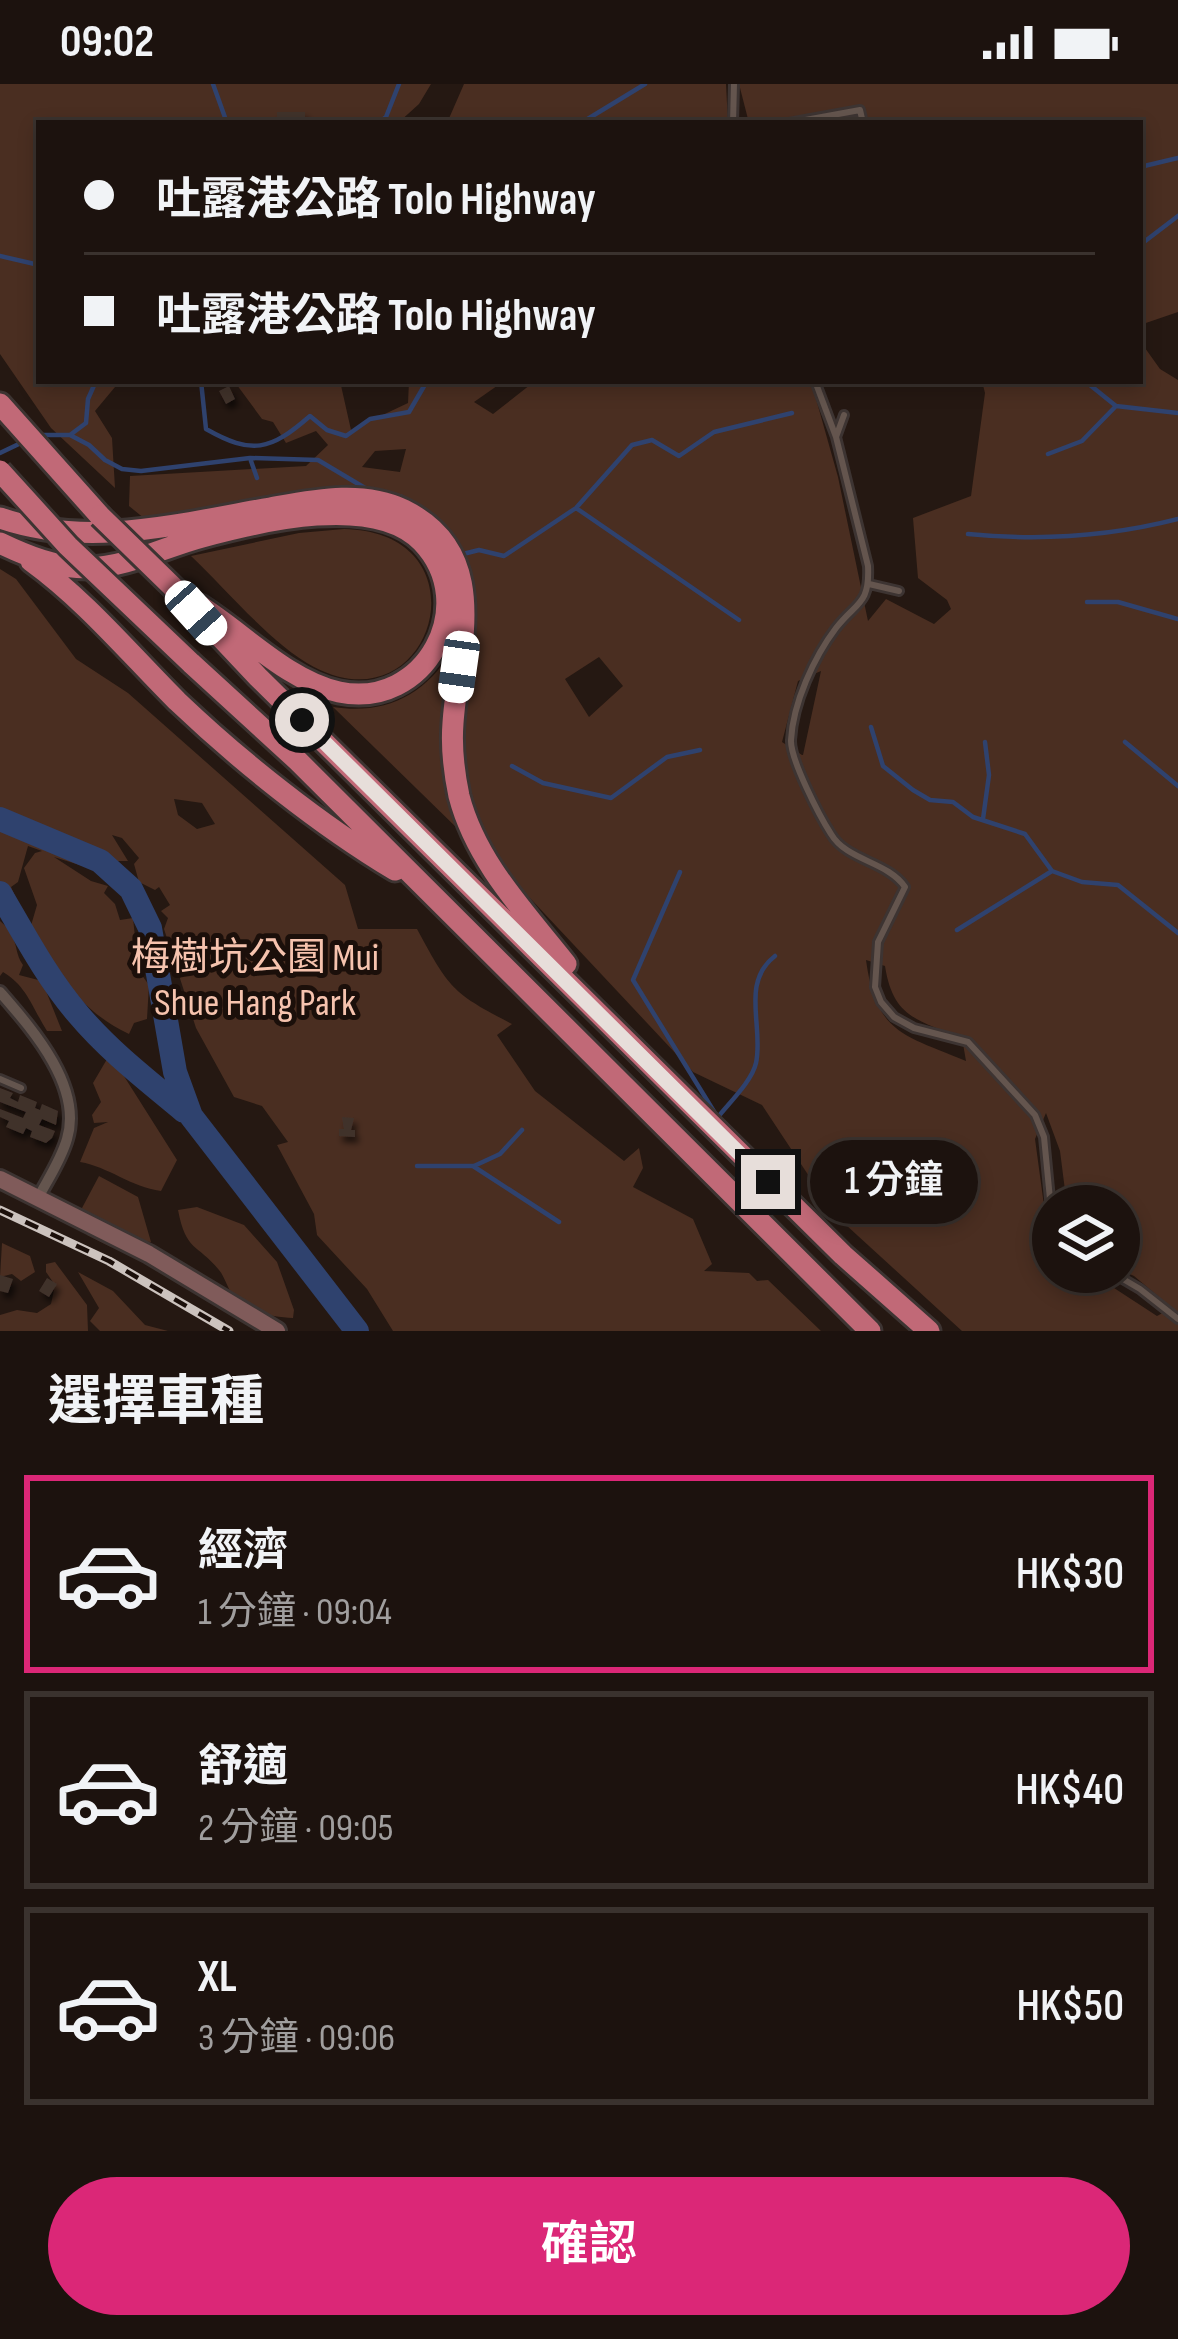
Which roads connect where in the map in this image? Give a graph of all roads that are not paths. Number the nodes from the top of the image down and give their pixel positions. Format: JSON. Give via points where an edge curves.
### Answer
{"nodes":[{"id":1,"x":734,"y":84,"type":"edge"},
{"id":2,"x":733,"y":120,"type":"edge"},
{"id":3,"x":805,"y":120,"type":"edge"},
{"id":4,"x":862,"y":120,"type":"edge"},
{"id":5,"x":816,"y":384,"type":"edge"},
{"id":6,"x":0,"y":404,"type":"edge"},
{"id":7,"x":844,"y":416,"type":"dead end"},
{"id":8,"x":836,"y":437,"type":"junction"},
{"id":9,"x":0,"y":471,"type":"edge"},
{"id":10,"x":0,"y":518,"type":"edge"},
{"id":11,"x":7,"y":547,"type":"edge"},
{"id":12,"x":869,"y":584,"type":"junction"},
{"id":13,"x":899,"y":591,"type":"dead end"},
{"id":14,"x":224,"y":631,"type":"junction"},
{"id":15,"x":427,"y":889,"type":"junction"},
{"id":16,"x":0,"y":992,"type":"edge"},
{"id":17,"x":610,"y":1022,"type":"junction"},
{"id":18,"x":0,"y":1079,"type":"edge"},
{"id":19,"x":21,"y":1088,"type":"dead end"},
{"id":20,"x":0,"y":1179,"type":"edge"},
{"id":21,"x":1049,"y":1185,"type":"edge"},
{"id":22,"x":38,"y":1198,"type":"junction"},
{"id":23,"x":1140,"y":1292,"type":"edge"},
{"id":24,"x":1178,"y":1319,"type":"edge"},
{"id":25,"x":277,"y":1331,"type":"edge"},
{"id":26,"x":870,"y":1331,"type":"edge"},
{"id":27,"x":929,"y":1331,"type":"edge"}],
"edges":[{"from":1,"to":2,"type":"lane"},
{"from":3,"to":4,"type":"lane","via":[[860,110]]},
{"from":5,"to":8,"type":"lane"},
{"from":6,"to":14,"type":"highway","bridge":true,"via":[[100,517]]},
{"from":7,"to":8,"type":"lane"},
{"from":8,"to":12,"type":"lane"},
{"from":9,"to":15,"type":"highway","bridge":true,"via":[[68,546]]},
{"from":10,"to":17,"type":"highway","via":[[49,530],[123,531],[352,498],[394,506],[428,527],[453,558],[465,596],[452,733],[467,821],[497,876]]},
{"from":11,"to":14,"type":"highway","via":[[71,567],[107,566],[202,537],[365,515],[416,536],[446,587],[445,625],[433,655],[411,677],[371,694],[316,684]]},
{"from":11,"to":15,"type":"highway","via":[[73,595],[271,781]]},
{"from":12,"to":13,"type":"lane"},
{"from":12,"to":21,"type":"lane","via":[[815,661],[792,749],[838,844],[905,887],[878,942],[881,1002],[914,1028],[968,1042],[1035,1115]]},
{"from":14,"to":17,"type":"highway"},
{"from":15,"to":26,"type":"highway"},
{"from":16,"to":22,"type":"street","via":[[69,1097],[68,1138]]},
{"from":17,"to":27,"type":"highway"},
{"from":18,"to":19,"type":"lane"},
{"from":20,"to":22,"type":"main road"},
{"from":22,"to":25,"type":"main road"},
{"from":23,"to":24,"type":"lane"}]}
